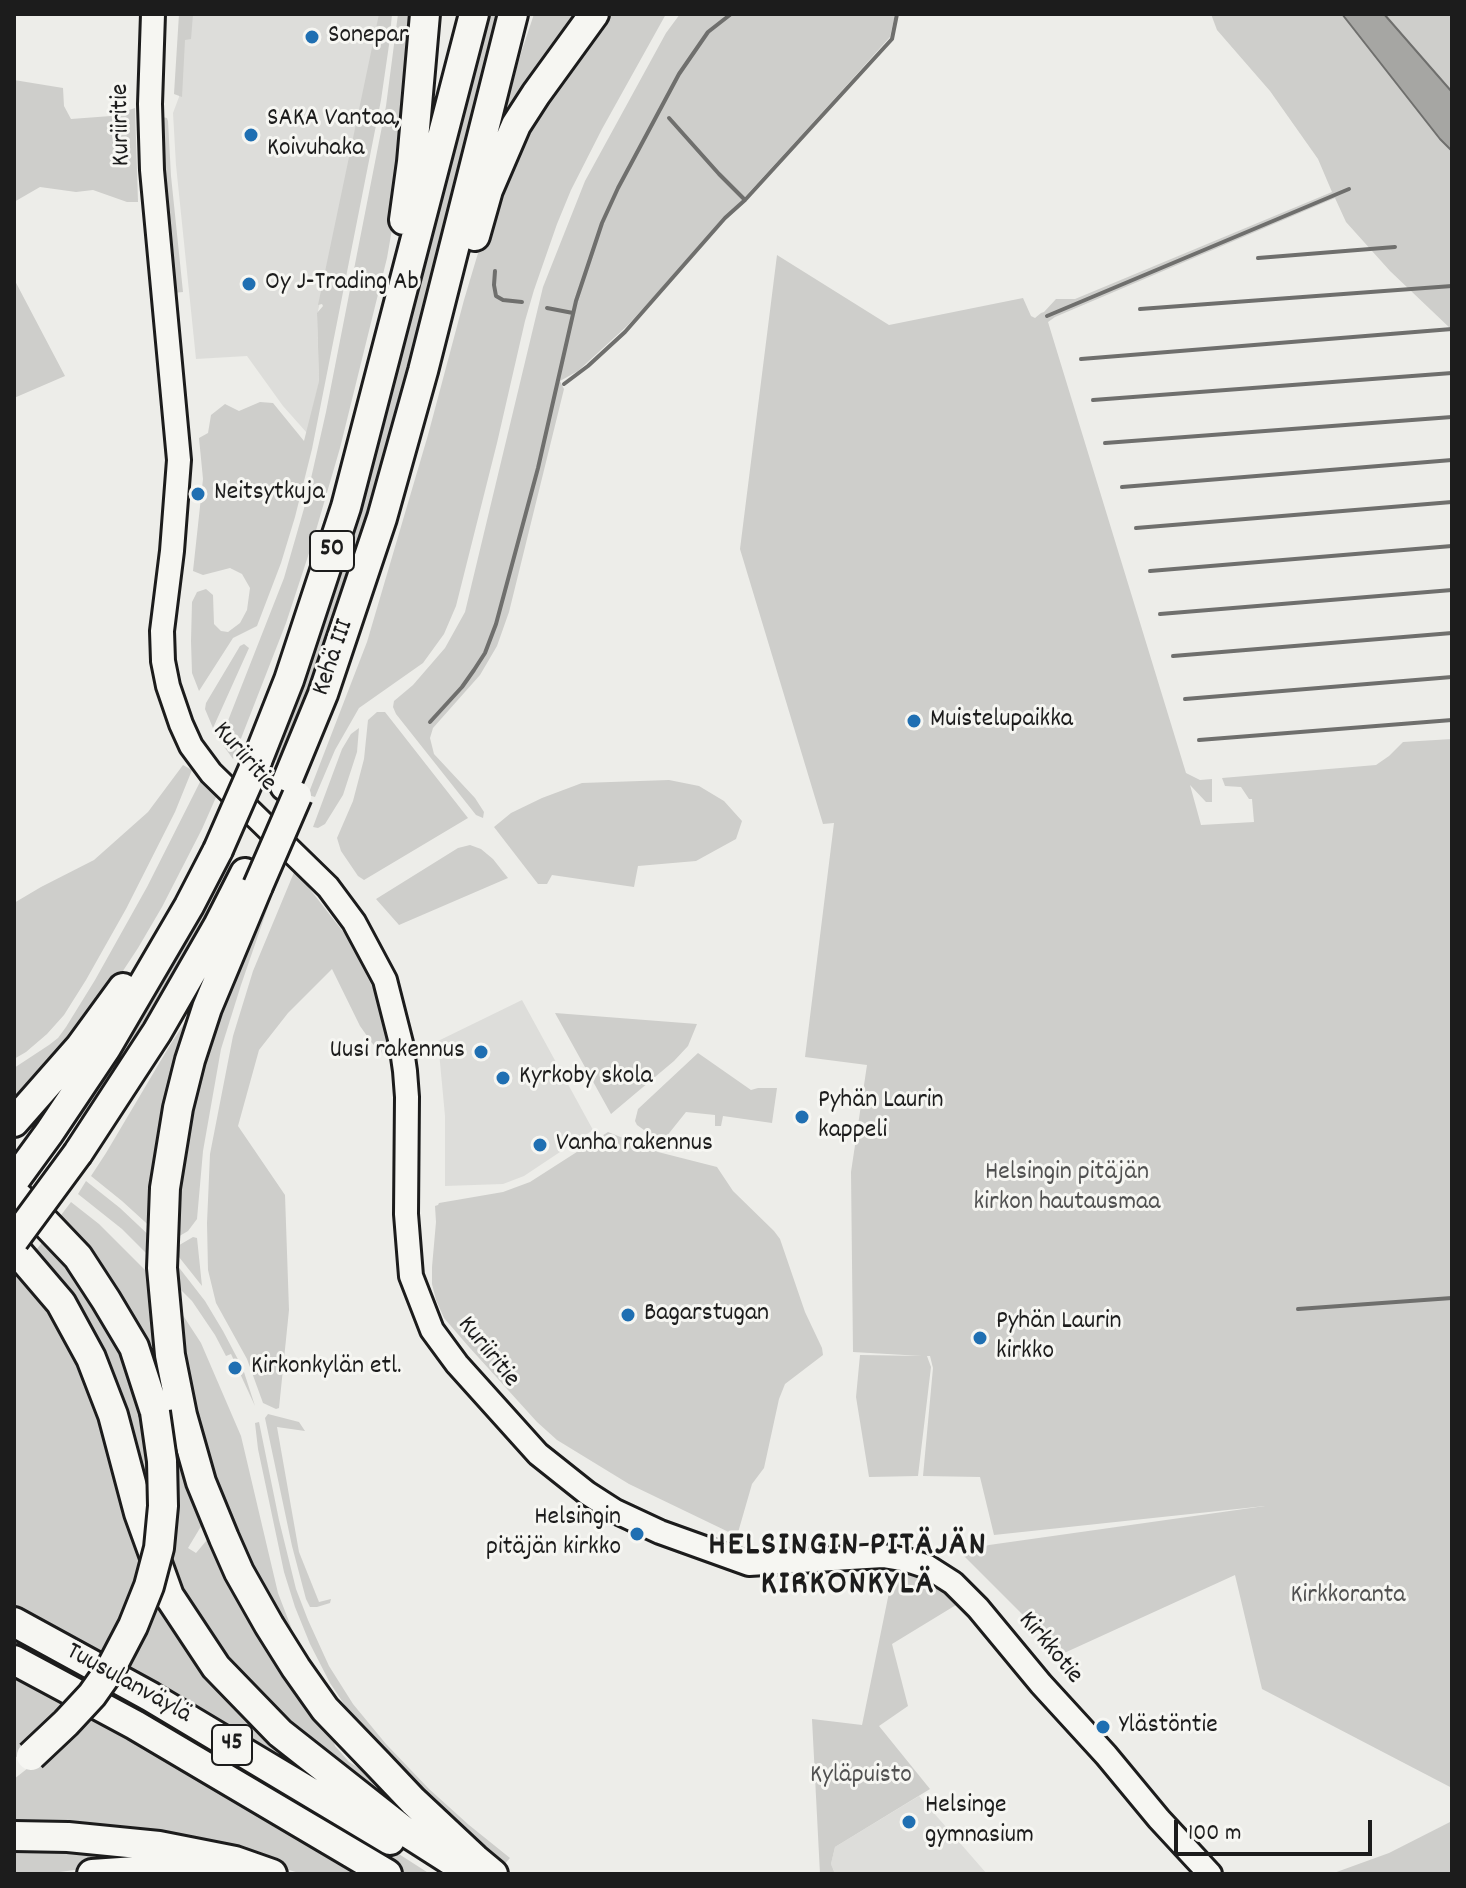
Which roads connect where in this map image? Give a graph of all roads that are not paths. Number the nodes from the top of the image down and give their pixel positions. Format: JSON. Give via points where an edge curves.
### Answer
{"nodes":[{"id":1,"x":153,"y":14,"type":"edge"},
{"id":2,"x":425,"y":14,"type":"edge"},
{"id":3,"x":474,"y":14,"type":"edge"},
{"id":4,"x":513,"y":14,"type":"edge"},
{"id":5,"x":594,"y":14,"type":"edge"},
{"id":6,"x":390,"y":336,"type":"junction"},
{"id":7,"x":423,"y":371,"type":"junction"},
{"id":8,"x":252,"y":880,"type":"junction"},
{"id":9,"x":189,"y":906,"type":"junction"},
{"id":10,"x":17,"y":1119,"type":"edge"},
{"id":11,"x":14,"y":1181,"type":"edge"},
{"id":12,"x":14,"y":1193,"type":"edge"},
{"id":13,"x":14,"y":1240,"type":"edge"},
{"id":14,"x":14,"y":1248,"type":"edge"},
{"id":15,"x":538,"y":1454,"type":"joint"},
{"id":16,"x":14,"y":1622,"type":"edge"},
{"id":17,"x":14,"y":1660,"type":"edge"},
{"id":18,"x":23,"y":1761,"type":"edge"},
{"id":19,"x":14,"y":1836,"type":"edge"},
{"id":20,"x":1196,"y":1869,"type":"edge"},
{"id":21,"x":92,"y":1874,"type":"edge"},
{"id":22,"x":234,"y":1874,"type":"edge"},
{"id":23,"x":272,"y":1874,"type":"edge"},
{"id":24,"x":387,"y":1874,"type":"edge"},
{"id":25,"x":445,"y":1874,"type":"edge"},
{"id":26,"x":472,"y":1874,"type":"edge"},
{"id":27,"x":493,"y":1874,"type":"edge"}],
"edges":[{"from":1,"to":15,"type":"street","name":"Kuriiritie","via":[[152,170],[179,460],[162,631],[168,686],[191,746],[211,773],[328,887],[385,980],[405,1071],[411,1276],[432,1330]]},
{"from":2,"to":6,"type":"highway"},
{"from":3,"to":6,"type":"highway","name":"Kehä III","number":"50"},
{"from":4,"to":7,"type":"highway","name":"Kehä III","number":"50"},
{"from":5,"to":7,"type":"highway","via":[[516,125],[488,190],[455,305]]},
{"from":6,"to":9,"type":"highway","name":"Kehä III","number":"50","bridge":true,"via":[[346,507],[289,680]]},
{"from":7,"to":8,"type":"highway","name":"Kehä III","number":"50","via":[[353,608],[302,745],[291,791]]},
{"from":8,"to":13,"type":"highway","name":"Kehä III","number":"50","bridge":true,"via":[[78,1153]]},
{"from":8,"to":27,"type":"highway","via":[[190,1060],[165,1188],[162,1268],[182,1415],[201,1482],[239,1572],[296,1668],[325,1709]]},
{"from":9,"to":10,"type":"highway"},
{"from":9,"to":11,"type":"highway","name":"Kehä III","number":"50","via":[[106,1048]]},
{"from":12,"to":18,"type":"highway","bridge":true,"via":[[78,1257],[134,1347],[155,1412],[163,1506],[149,1586],[111,1668],[66,1723]]},
{"from":14,"to":26,"type":"highway","via":[[61,1303],[91,1358],[169,1596],[216,1667],[280,1733],[329,1773]]},
{"from":15,"to":20,"type":"street","name":"Kirkkotie","via":[[615,1511],[749,1564],[883,1556],[928,1567],[978,1608],[1106,1755]]},
{"from":16,"to":25,"type":"highway","name":"Tuusulanväylä","number":"45","via":[[151,1697]]},
{"from":17,"to":24,"type":"highway","name":"Tuusulanväylä","number":"45"},
{"from":19,"to":23,"type":"highway","via":[[159,1846]]},
{"from":21,"to":22,"type":"highway","via":[[180,1868]]}]}
